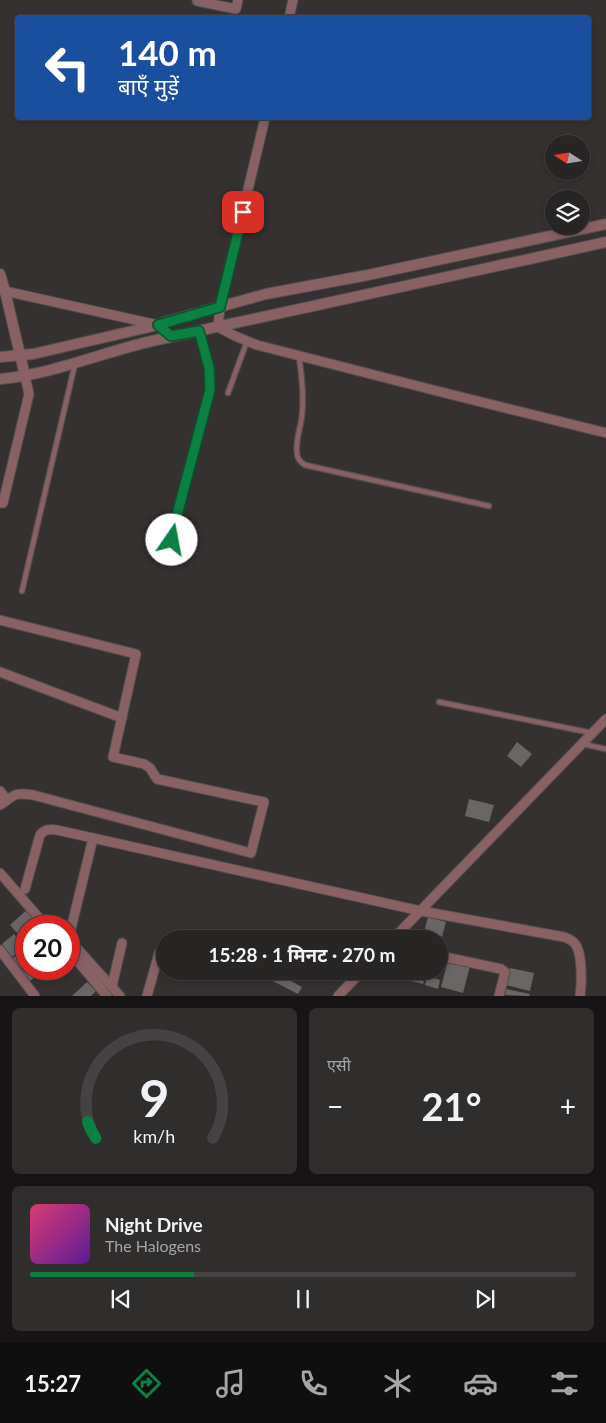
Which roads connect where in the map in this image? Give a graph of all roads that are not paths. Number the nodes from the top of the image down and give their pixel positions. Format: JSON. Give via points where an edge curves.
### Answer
{"nodes":[{"id":1,"x":195,"y":0,"type":"edge"},
{"id":2,"x":238,"y":0,"type":"edge"},
{"id":3,"x":293,"y":0,"type":"edge"},
{"id":4,"x":290,"y":15,"type":"edge"},
{"id":5,"x":265,"y":120,"type":"edge"},
{"id":6,"x":606,"y":224,"type":"edge"},
{"id":7,"x":606,"y":242,"type":"edge"},
{"id":8,"x":0,"y":274,"type":"edge"},
{"id":9,"x":3,"y":291,"type":"edge"},
{"id":10,"x":220,"y":307,"type":"junction"},
{"id":11,"x":158,"y":325,"type":"junction"},
{"id":12,"x":218,"y":327,"type":"junction"},
{"id":13,"x":199,"y":331,"type":"junction"},
{"id":14,"x":171,"y":336,"type":"junction"},
{"id":15,"x":247,"y":341,"type":"junction"},
{"id":16,"x":20,"y":355,"type":"junction"},
{"id":17,"x":299,"y":355,"type":"junction"},
{"id":18,"x":0,"y":357,"type":"edge"},
{"id":19,"x":75,"y":363,"type":"junction"},
{"id":20,"x":24,"y":376,"type":"junction"},
{"id":21,"x":0,"y":379,"type":"edge"},
{"id":22,"x":228,"y":393,"type":"dead end"},
{"id":23,"x":605,"y":431,"type":"edge"},
{"id":24,"x":0,"y":503,"type":"edge"},
{"id":25,"x":489,"y":506,"type":"dead end"},
{"id":26,"x":172,"y":540,"type":"dead end"},
{"id":27,"x":22,"y":591,"type":"dead end"},
{"id":28,"x":0,"y":620,"type":"edge"},
{"id":29,"x":0,"y":672,"type":"edge"},
{"id":30,"x":439,"y":702,"type":"dead end"},
{"id":31,"x":122,"y":718,"type":"junction"},
{"id":32,"x":606,"y":719,"type":"edge"},
{"id":33,"x":592,"y":733,"type":"junction"},
{"id":34,"x":581,"y":744,"type":"junction"},
{"id":35,"x":606,"y":749,"type":"edge"},
{"id":36,"x":0,"y":791,"type":"edge"},
{"id":37,"x":4,"y":802,"type":"edge"},
{"id":38,"x":92,"y":838,"type":"junction"},
{"id":39,"x":0,"y":873,"type":"edge"},
{"id":40,"x":25,"y":889,"type":"dead end"},
{"id":41,"x":421,"y":911,"type":"junction"},
{"id":42,"x":36,"y":915,"type":"edge"},
{"id":43,"x":403,"y":930,"type":"edge"},
{"id":44,"x":122,"y":943,"type":"dead end"},
{"id":45,"x":0,"y":950,"type":"edge"},
{"id":46,"x":448,"y":958,"type":"edge"},
{"id":47,"x":80,"y":964,"type":"edge"},
{"id":48,"x":156,"y":964,"type":"edge"},
{"id":49,"x":353,"y":980,"type":"edge"},
{"id":50,"x":112,"y":986,"type":"junction"},
{"id":51,"x":35,"y":996,"type":"edge"},
{"id":52,"x":107,"y":996,"type":"edge"},
{"id":53,"x":120,"y":996,"type":"edge"},
{"id":54,"x":147,"y":996,"type":"edge"},
{"id":55,"x":338,"y":996,"type":"edge"},
{"id":56,"x":500,"y":996,"type":"edge"},
{"id":57,"x":580,"y":996,"type":"edge"}],
"edges":[{"from":1,"to":2,"type":"street","via":[[236,9]]},
{"from":3,"to":4,"type":"street"},
{"from":5,"to":10,"type":"street"},
{"from":6,"to":10,"type":"street","via":[[266,294]]},
{"from":7,"to":12,"type":"street"},
{"from":8,"to":9,"type":"street"},
{"from":9,"to":11,"type":"street"},
{"from":9,"to":16,"type":"street"},
{"from":10,"to":11,"type":"street"},
{"from":10,"to":12,"type":"street"},
{"from":11,"to":14,"type":"street"},
{"from":11,"to":16,"type":"street"},
{"from":12,"to":13,"type":"street"},
{"from":12,"to":15,"type":"street"},
{"from":13,"to":14,"type":"street"},
{"from":13,"to":26,"type":"lane","via":[[209,367],[210,390]]},
{"from":14,"to":19,"type":"street"},
{"from":15,"to":17,"type":"street"},
{"from":15,"to":22,"type":"lane"},
{"from":16,"to":18,"type":"street"},
{"from":16,"to":20,"type":"street"},
{"from":17,"to":23,"type":"street"},
{"from":17,"to":25,"type":"lane","via":[[303,396],[296,447],[299,461],[305,465]]},
{"from":19,"to":20,"type":"street"},
{"from":19,"to":27,"type":"lane"},
{"from":20,"to":21,"type":"street"},
{"from":20,"to":24,"type":"street","via":[[29,394],[3,503]]},
{"from":28,"to":31,"type":"street","via":[[136,654]]},
{"from":29,"to":31,"type":"street"},
{"from":30,"to":33,"type":"lane"},
{"from":31,"to":37,"type":"street","via":[[113,757],[144,764],[157,780],[264,802],[251,853],[33,795],[21,793]]},
{"from":32,"to":33,"type":"street"},
{"from":33,"to":34,"type":"street"},
{"from":34,"to":35,"type":"lane"},
{"from":34,"to":41,"type":"street"},
{"from":36,"to":37,"type":"street"},
{"from":38,"to":40,"type":"street","via":[[44,830]]},
{"from":38,"to":41,"type":"street"},
{"from":38,"to":50,"type":"street","via":[[69,937]]},
{"from":39,"to":42,"type":"street"},
{"from":41,"to":43,"type":"street"},
{"from":41,"to":57,"type":"street","via":[[570,940],[576,945],[579,955]]},
{"from":44,"to":50,"type":"street"},
{"from":45,"to":51,"type":"street"},
{"from":46,"to":56,"type":"street","via":[[501,969],[504,977]]},
{"from":47,"to":52,"type":"street"},
{"from":48,"to":54,"type":"street"},
{"from":49,"to":55,"type":"street"},
{"from":50,"to":53,"type":"street"}]}
